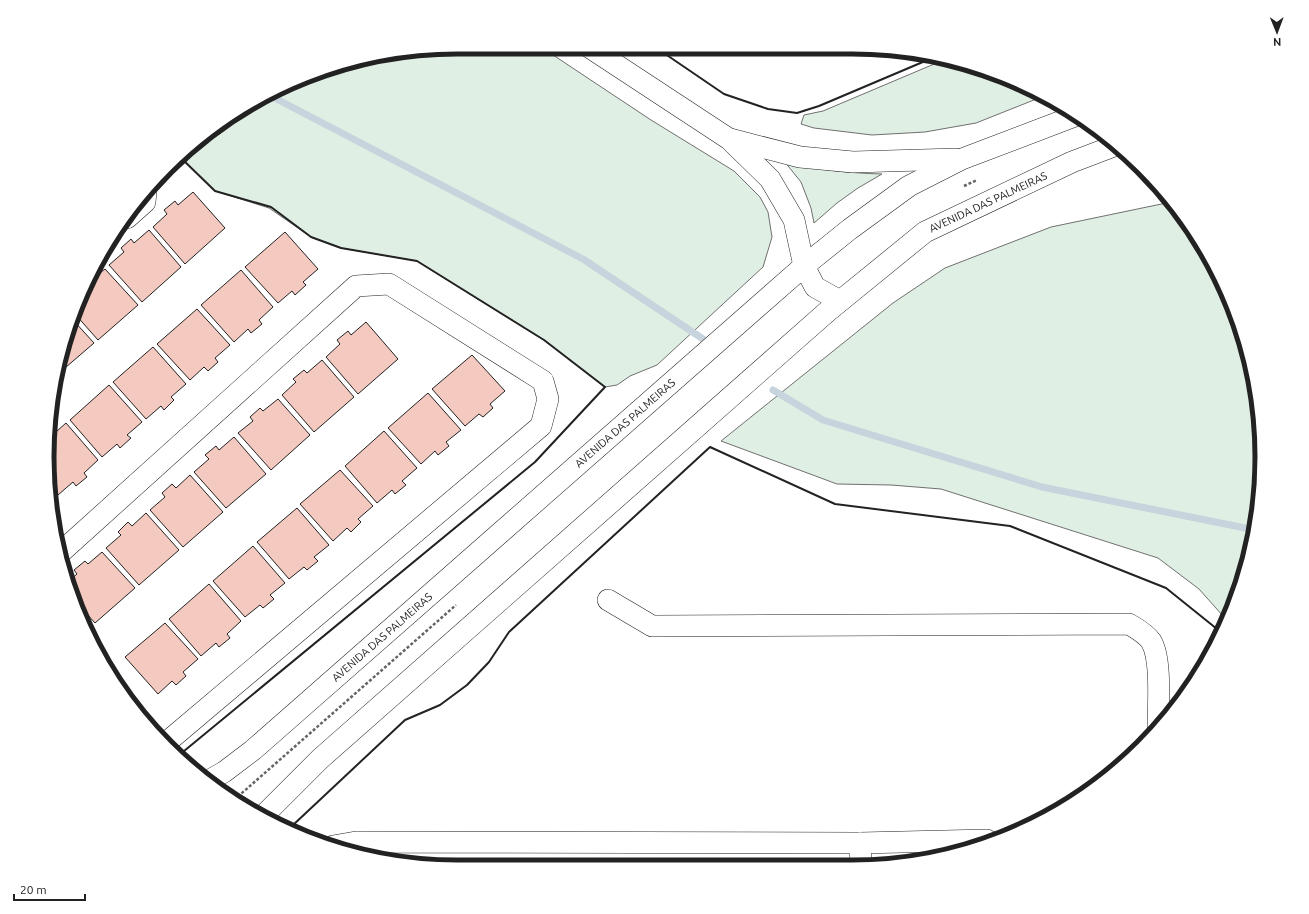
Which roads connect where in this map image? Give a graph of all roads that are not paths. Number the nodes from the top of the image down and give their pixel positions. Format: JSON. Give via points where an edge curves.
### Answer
{"nodes":[{"id":1,"x":600,"y":54,"type":"edge"},
{"id":2,"x":1070,"y":118,"type":"edge"},
{"id":3,"x":729,"y":139,"type":"junction"},
{"id":4,"x":1110,"y":148,"type":"edge"},
{"id":5,"x":962,"y":159,"type":"junction"},
{"id":6,"x":804,"y":266,"type":"junction"},
{"id":7,"x":840,"y":302,"type":"junction"},
{"id":8,"x":65,"y":548,"type":"edge"},
{"id":9,"x":608,"y":600,"type":"dead end"},
{"id":10,"x":1158,"y":719,"type":"edge"},
{"id":11,"x":170,"y":740,"type":"edge"},
{"id":12,"x":213,"y":778,"type":"edge"},
{"id":13,"x":267,"y":812,"type":"edge"},
{"id":14,"x":977,"y":840,"type":"edge"},
{"id":15,"x":860,"y":843,"type":"junction"},
{"id":16,"x":345,"y":844,"type":"edge"},
{"id":17,"x":860,"y":860,"type":"edge"}],
"edges":[{"from":1,"to":3,"type":"street"},
{"from":2,"to":5,"type":"street","name":"AVENIDA DAS PALMEIRAS"},
{"from":3,"to":5,"type":"street","via":[[800,157],[853,162]]},
{"from":3,"to":6,"type":"street","via":[[770,179],[794,220]]},
{"from":4,"to":7,"type":"street","name":"AVENIDA DAS PALMEIRAS","via":[[1072,162],[924,232]]},
{"from":5,"to":6,"type":"street","name":"AVENIDA DAS PALMEIRAS","via":[[909,186]]},
{"from":6,"to":7,"type":"street","via":[[815,287]]},
{"from":6,"to":12,"type":"street","name":"AVENIDA DAS PALMEIRAS","via":[[253,750]]},
{"from":7,"to":13,"type":"street","name":"AVENIDA DAS PALMEIRAS","via":[[320,759]]},
{"from":8,"to":11,"type":"street","via":[[356,286],[389,284],[543,382],[548,399],[541,426]]},
{"from":9,"to":10,"type":"street","via":[[652,626],[1129,624],[1142,631],[1155,651],[1158,665]]},
{"from":14,"to":15,"type":"street"},
{"from":15,"to":16,"type":"street"},
{"from":15,"to":17,"type":"street"}]}
